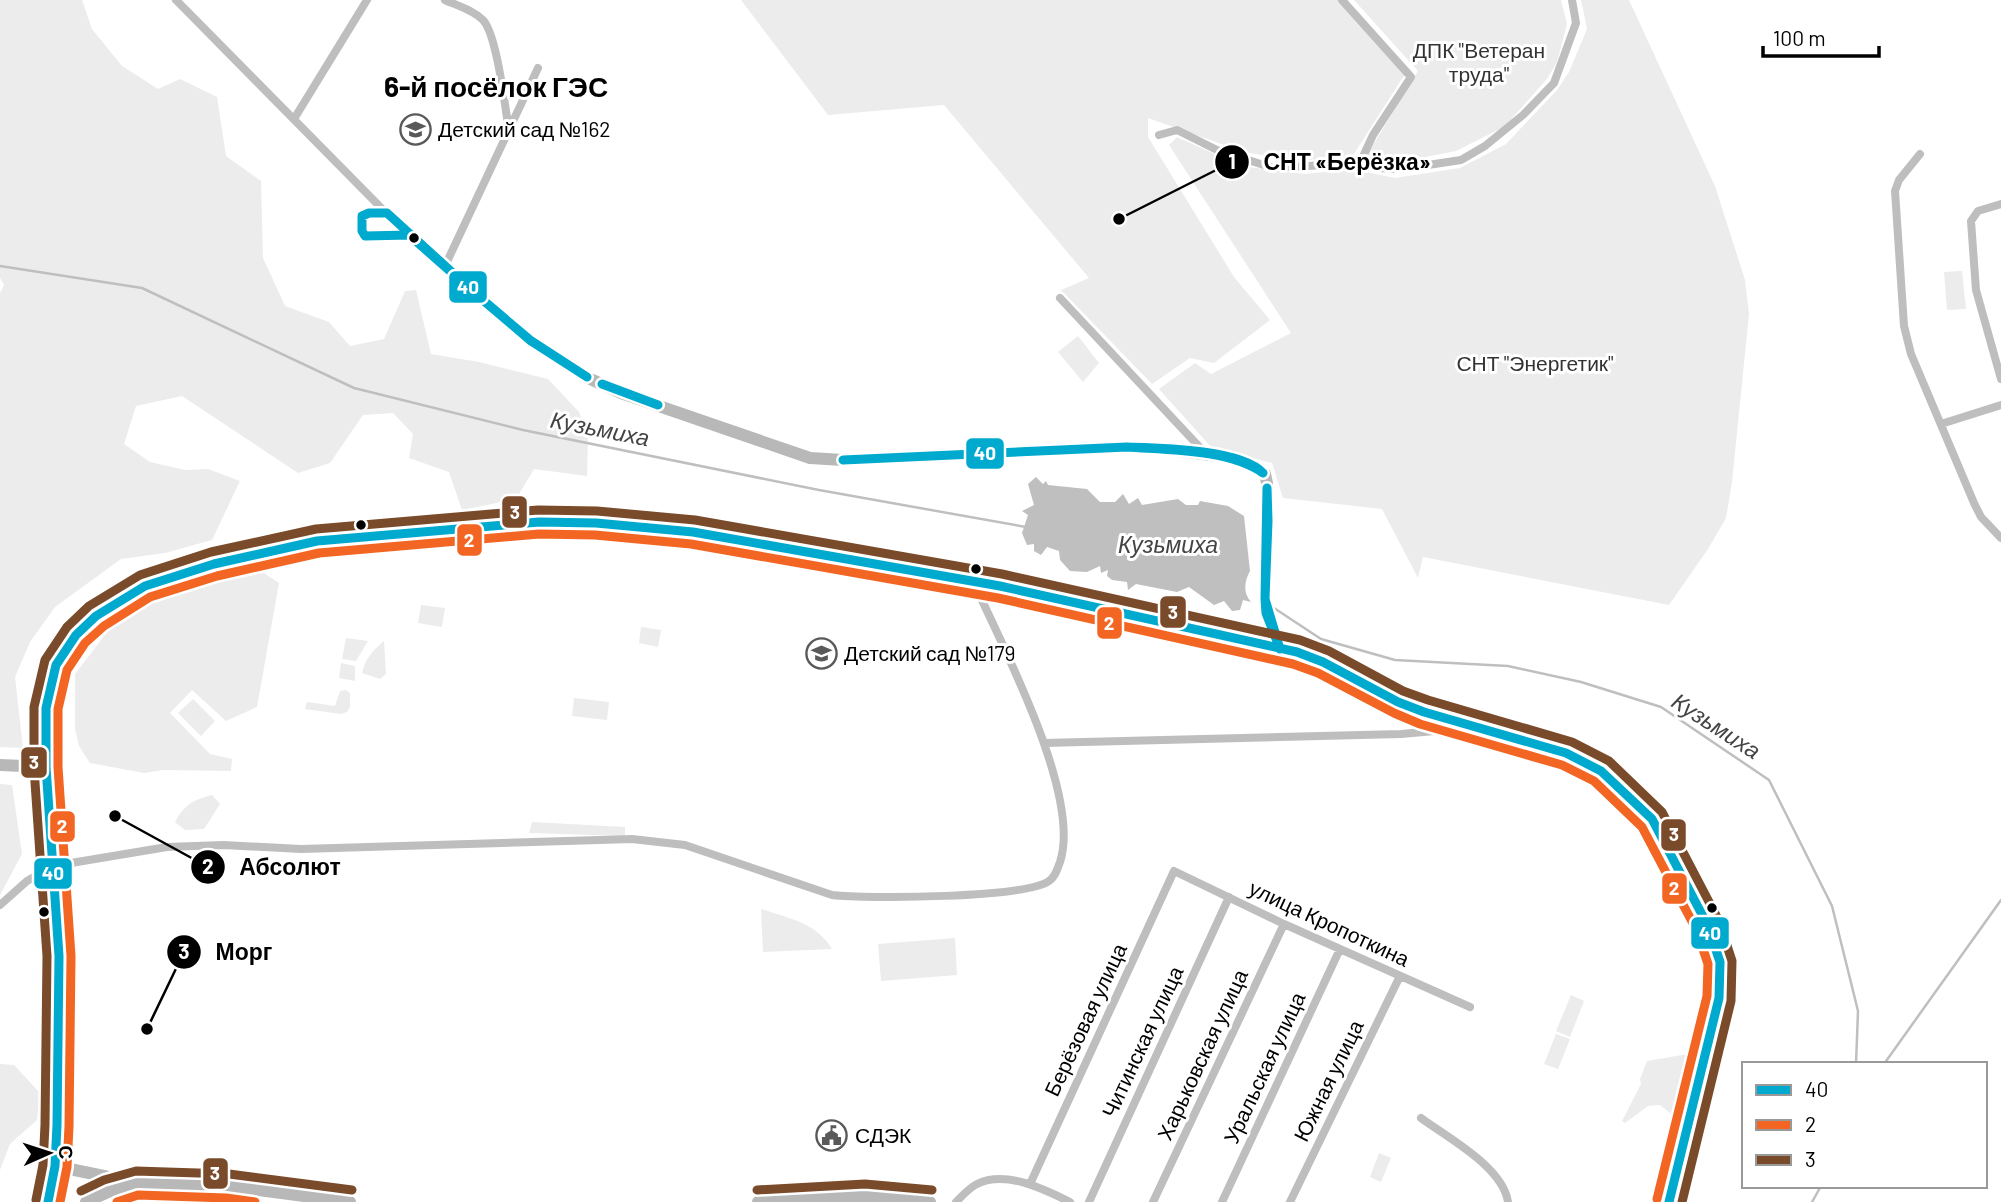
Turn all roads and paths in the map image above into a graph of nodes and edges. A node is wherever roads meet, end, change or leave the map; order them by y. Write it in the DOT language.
graph roads {
  1 [pos="176,0"];
  2 [pos="367,0"];
  3 [pos="445,0"];
  4 [pos="1342,0"];
  5 [pos="1572,0"];
  6 [pos="538,68"];
  7 [pos="294,119"];
  8 [pos="509,131"];
  9 [pos="1159,135"];
  10 [pos="1920,154"];
  11 [pos="1360,163"];
  12 [pos="2001,204"];
  13 [pos="387,213"];
  14 [pos="409,235"];
  15 [pos="445,266"];
  16 [pos="1060,298"];
  17 [pos="2001,379"];
  18 [pos="2001,405"];
  19 [pos="1941,424"];
  20 [pos="1206,454"];
  21 [pos="2001,538"];
  22 [pos="973,581"];
  23 [pos="1280,649"];
  24 [pos="1472,727"];
  25 [pos="1044,743"];
  26 [pos="0,765"];
  27 [pos="46,767"];
  28 [pos="53,866"];
  29 [pos="1174,871"];
  30 [pos="1229,897"];
  31 [pos="0,905"];
  32 [pos="1284,924"];
  33 [pos="1340,949"];
  34 [pos="1400,976"];
  35 [pos="1470,1007"];
  36 [pos="1421,1118"];
  37 [pos="55,1166"];
  38 [pos="136,1183"];
  39 [pos="1030,1184"];
  40 [pos="315,1200"];
  41 [pos="48,1202"];
  42 [pos="86,1202"];
  43 [pos="351,1202"];
  44 [pos="758,1202"];
  45 [pos="930,1202"];
  46 [pos="956,1202"];
  47 [pos="1070,1202"];
  48 [pos="1089,1202"];
  49 [pos="1153,1202"];
  50 [pos="1222,1202"];
  51 [pos="1290,1202"];
  52 [pos="1508,1202"];
  53 [pos="1669,1202"];
  1 -- 7 [label="street"];
  2 -- 7 [label="street"];
  3 -- 8 [label="street"];
  4 -- 11 [label="street"];
  5 -- 11 [label="street"];
  6 -- 8 [label="street"];
  7 -- 13 [label="street"];
  8 -- 15 [label="street"];
  9 -- 11 [label="street"];
  10 -- 19 [label="street"];
  12 -- 17 [label="street"];
  13 -- 14 [label="street"];
  13 -- 14 [label="street"];
  14 -- 15 [label="street"];
  15 -- 20 [label="main road"];
  16 -- 20 [label="street"];
  18 -- 19 [label="street"];
  19 -- 21 [label="street"];
  20 -- 23 [label="main road"];
  22 -- 23 [label="main road"];
  22 -- 25 [label="street"];
  22 -- 27 [label="main road"];
  23 -- 24 [label="main road"];
  24 -- 25 [label="street"];
  24 -- 53 [label="main road"];
  25 -- 28 [label="street"];
  26 -- 27 [label="main road"];
  27 -- 28 [label="main road"];
  28 -- 31 [label="street"];
  28 -- 37 [label="main road"];
  29 -- 30 [label="street, улица Кропоткина"];
  29 -- 39 [label="street, Берёзовая улица"];
  30 -- 32 [label="street, улица Кропоткина"];
  30 -- 48 [label="street, Читинская улица"];
  32 -- 33 [label="street, улица Кропоткина"];
  32 -- 49 [label="street, Харьковская улица"];
  33 -- 34 [label="street, улица Кропоткина"];
  33 -- 50 [label="street, Уральская улица"];
  34 -- 35 [label="street, улица Кропоткина"];
  34 -- 51 [label="street, Южная улица"];
  36 -- 52 [label="street"];
  37 -- 38 [label="main road"];
  37 -- 41 [label="main road"];
  38 -- 40 [label="main road"];
  38 -- 42 [label="main road"];
  39 -- 46 [label="street"];
  39 -- 47 [label="street"];
  40 -- 43 [label="main road"];
  44 -- 45 [label="main road"];
}
